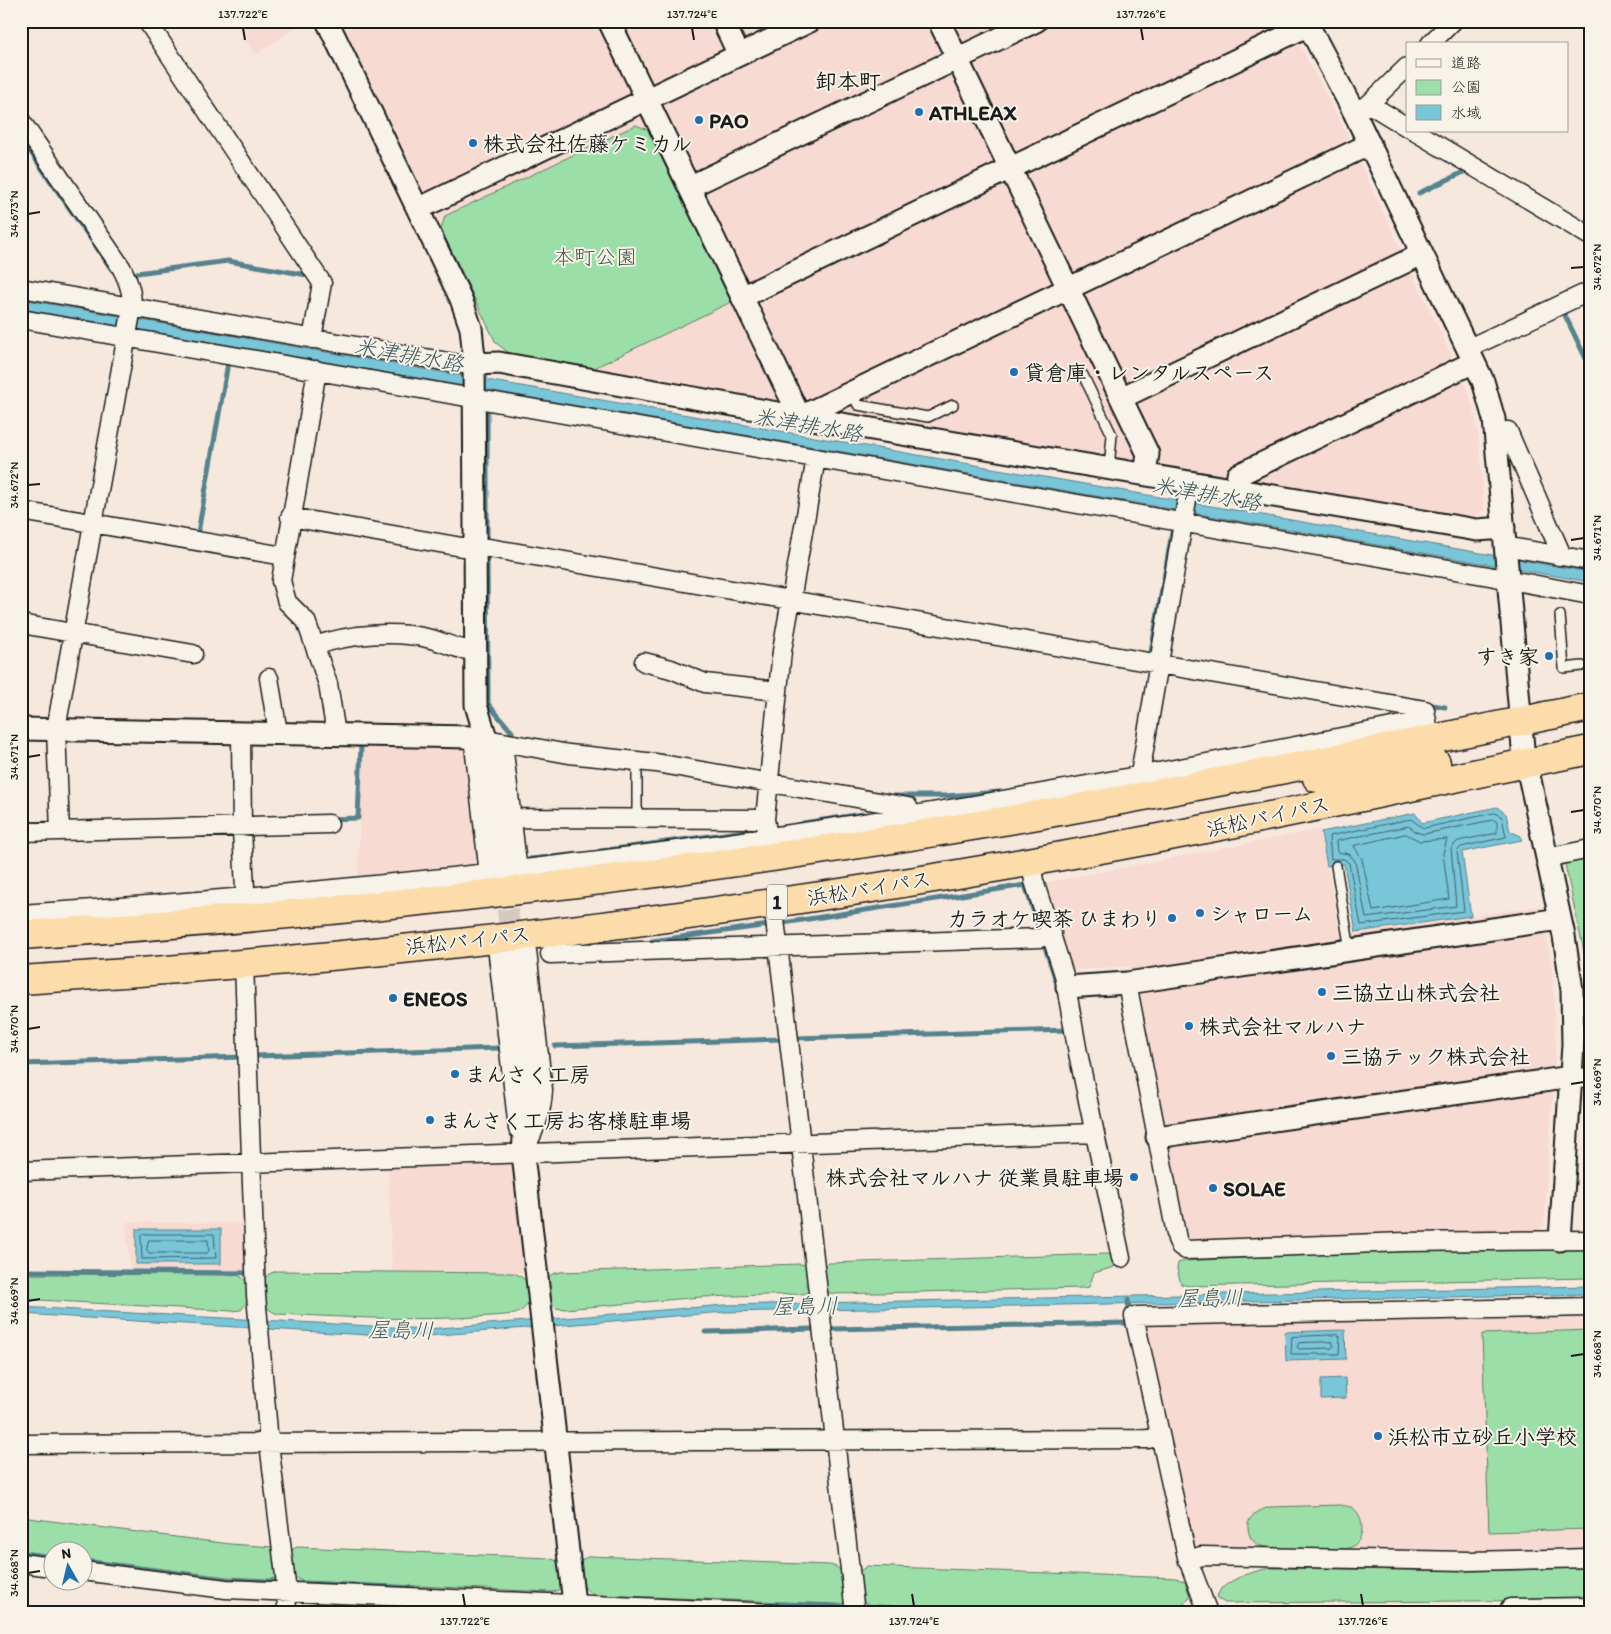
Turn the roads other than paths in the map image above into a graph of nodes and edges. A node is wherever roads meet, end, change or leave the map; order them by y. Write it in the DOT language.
graph roads {
  1 [pos="147,21"];
  2 [pos="328,21"];
  3 [pos="609,21"];
  4 [pos="722,21"];
  5 [pos="810,21"];
  6 [pos="939,21"];
  7 [pos="1036,21"];
  8 [pos="1453,21"];
  9 [pos="1308,23"];
  10 [pos="1432,42"];
  11 [pos="739,55"];
  12 [pos="957,59"];
  13 [pos="1406,68"];
  14 [pos="647,100"];
  15 [pos="1362,108"];
  16 [pos="21,121"];
  17 [pos="1406,127"];
  18 [pos="1416,132"];
  19 [pos="1370,144"];
  20 [pos="1010,168"];
  21 [pos="689,187"];
  22 [pos="418,209"];
  23 [pos="1590,236"];
  24 [pos="1422,254"];
  25 [pos="21,288"];
  26 [pos="1068,288"];
  27 [pos="1590,291"];
  28 [pos="742,297"];
  29 [pos="131,310"];
  30 [pos="21,319"];
  31 [pos="127,335"];
  32 [pos="312,339"];
  33 [pos="1470,356"];
  34 [pos="474,366"];
  35 [pos="316,370"];
  36 [pos="1083,375"];
  37 [pos="852,392"];
  38 [pos="474,397"];
  39 [pos="1121,398"];
  40 [pos="954,405"];
  41 [pos="800,417"];
  42 [pos="1496,433"];
  43 [pos="816,458"];
  44 [pos="1110,458"];
  45 [pos="1145,474"];
  46 [pos="1188,489"];
  47 [pos="1236,490"];
  48 [pos="21,511"];
  49 [pos="290,517"];
  50 [pos="1183,519"];
  51 [pos="94,523"];
  52 [pos="1504,528"];
  53 [pos="475,548"];
  54 [pos="1505,550"];
  55 [pos="284,556"];
  56 [pos="1560,556"];
  57 [pos="1590,561"];
  58 [pos="1508,578"];
  59 [pos="1590,596"];
  60 [pos="791,600"];
  61 [pos="1560,615"];
  62 [pos="21,624"];
  63 [pos="74,633"];
  64 [pos="315,646"];
  65 [pos="476,651"];
  66 [pos="193,654"];
  67 [pos="644,662"];
  68 [pos="1158,663"];
  69 [pos="1582,666"];
  70 [pos="269,678"];
  71 [pos="778,691"];
  72 [pos="1590,707"];
  73 [pos="1590,726"];
  74 [pos="21,729"];
  75 [pos="56,729"];
  76 [pos="1429,730"];
  77 [pos="278,733"];
  78 [pos="240,734"];
  79 [pos="336,734"];
  80 [pos="487,740"];
  81 [pos="1522,742"];
  82 [pos="1590,750"];
  83 [pos="638,760"];
  84 [pos="1142,776"];
  85 [pos="769,783"];
  86 [pos="1204,785"];
  87 [pos="910,816"];
  88 [pos="512,818"];
  89 [pos="765,819"];
  90 [pos="637,820"];
  91 [pos="329,824"];
  92 [pos="242,826"];
  93 [pos="60,831"];
  94 [pos="21,832"];
  95 [pos="768,837"];
  96 [pos="1590,849"];
  97 [pos="1546,858"];
  98 [pos="1031,862"];
  99 [pos="1336,866"];
  100 [pos="504,877"];
  101 [pos="773,902"];
  102 [pos="246,907"];
  103 [pos="21,914"];
  104 [pos="1560,920"];
  105 [pos="1052,934"];
  106 [pos="21,935"];
  107 [pos="515,945"];
  108 [pos="779,947"];
  109 [pos="1350,950"];
  110 [pos="581,953"];
  111 [pos="550,954"];
  112 [pos="244,963"];
  113 [pos="21,980"];
  114 [pos="1127,983"];
  115 [pos="1067,987"];
  116 [pos="1580,1077"];
  117 [pos="1094,1133"];
  118 [pos="1157,1137"];
  119 [pos="801,1145"];
  120 [pos="523,1154"];
  121 [pos="252,1163"];
  122 [pos="21,1170"];
  123 [pos="1560,1240"];
  124 [pos="1590,1240"];
  125 [pos="1121,1258"];
  126 [pos="1590,1307"];
  127 [pos="1160,1436"];
  128 [pos="835,1440"];
  129 [pos="555,1442"];
  130 [pos="269,1443"];
  131 [pos="21,1444"];
  132 [pos="1590,1558"];
  133 [pos="1188,1561"];
  134 [pos="21,1563"];
  135 [pos="42,1566"];
  136 [pos="92,1572"];
  137 [pos="286,1592"];
  138 [pos="1590,1607"];
  139 [pos="575,1609"];
  140 [pos="287,1613"];
  141 [pos="774,1613"];
  142 [pos="855,1613"];
  143 [pos="1208,1613"];
  144 [pos="1510,1613"];
  1 -- 32 [label="street"];
  2 -- 22 [label="street"];
  3 -- 14 [label="street"];
  4 -- 11 [label="street"];
  5 -- 11 [label="street"];
  6 -- 12 [label="street"];
  7 -- 12 [label="street"];
  8 -- 10 [label="street"];
  9 -- 15 [label="street"];
  9 -- 20 [label="street"];
  11 -- 14 [label="street"];
  12 -- 20 [label="street"];
  12 -- 21 [label="street"];
  13 -- 15 [label="street"];
  14 -- 21 [label="street"];
  14 -- 22 [label="street"];
  15 -- 17 [label="street"];
  15 -- 19 [label="street"];
  16 -- 29 [label="street"];
  18 -- 23 [label="street"];
  19 -- 24 [label="street"];
  19 -- 26 [label="street"];
  20 -- 26 [label="street"];
  20 -- 28 [label="street"];
  21 -- 28 [label="street"];
  22 -- 34 [label="street"];
  24 -- 33 [label="street"];
  24 -- 39 [label="street"];
  25 -- 29 [label="street"];
  26 -- 37 [label="street"];
  26 -- 39 [label="street"];
  27 -- 33 [label="street"];
  28 -- 41 [label="street"];
  29 -- 31 [label="street"];
  29 -- 32 [label="street"];
  30 -- 31 [label="street"];
  31 -- 35 [label="street"];
  31 -- 51 [label="street"];
  32 -- 34 [label="street"];
  33 -- 42 [label="street"];
  33 -- 47 [label="street"];
  34 -- 38 [label="street"];
  34 -- 41 [label="street"];
  35 -- 38 [label="street"];
  35 -- 49 [label="street"];
  36 -- 44 [label="lane"];
  37 -- 40 [label="lane"];
  37 -- 41 [label="street"];
  38 -- 43 [label="street"];
  38 -- 53 [label="street"];
  39 -- 45 [label="street"];
  41 -- 44 [label="street"];
  42 -- 52 [label="street"];
  42 -- 56 [label="street"];
  43 -- 50 [label="street"];
  43 -- 60 [label="street"];
  44 -- 45 [label="street"];
  45 -- 46 [label="street"];
  46 -- 47 [label="street"];
  46 -- 50 [label="street"];
  47 -- 52 [label="street"];
  48 -- 51 [label="street"];
  49 -- 53 [label="street"];
  49 -- 55 [label="street"];
  50 -- 58 [label="street"];
  50 -- 68 [label="street"];
  51 -- 55 [label="street"];
  51 -- 63 [label="street"];
  52 -- 54 [label="street"];
  53 -- 60 [label="street"];
  53 -- 65 [label="street"];
  54 -- 56 [label="street"];
  54 -- 58 [label="street"];
  55 -- 64 [label="street"];
  56 -- 57 [label="street"];
  58 -- 59 [label="street"];
  58 -- 81 [label="street"];
  60 -- 68 [label="street"];
  60 -- 71 [label="street"];
  61 -- 69 [label="lane"];
  62 -- 63 [label="street"];
  63 -- 66 [label="street"];
  63 -- 75 [label="street"];
  64 -- 65 [label="street"];
  64 -- 79 [label="street"];
  65 -- 80 [label="street"];
  67 -- 71 [label="street"];
  68 -- 76 [label="street"];
  68 -- 84 [label="street"];
  70 -- 77 [label="street"];
  71 -- 85 [label="street"];
  72 -- 81 [label="highway, 浜松バイパス / 1"];
  73 -- 81 [label="highway"];
  74 -- 75 [label="street"];
  75 -- 78 [label="street"];
  75 -- 93 [label="street"];
  76 -- 81 [label="highway, 浜松バイパス / 1"];
  76 -- 84 [label="street"];
  76 -- 86 [label="highway, 浜松バイパス / 1"];
  77 -- 78 [label="street"];
  77 -- 79 [label="street"];
  78 -- 92 [label="street"];
  79 -- 80 [label="street"];
  80 -- 83 [label="street"];
  80 -- 88 [label="street"];
  80 -- 100 [label="street"];
  81 -- 82 [label="highway, 浜松バイパス / 1"];
  81 -- 86 [label="highway"];
  81 -- 97 [label="street"];
  81 -- 98 [label="highway, 浜松バイパス / 1"];
  83 -- 85 [label="street"];
  83 -- 90 [label="lane"];
  84 -- 87 [label="street"];
  85 -- 87 [label="street"];
  85 -- 89 [label="street"];
  86 -- 100 [label="highway, 浜松バイパス / 1"];
  87 -- 95 [label="street"];
  88 -- 90 [label="street"];
  88 -- 100 [label="street"];
  89 -- 90 [label="street"];
  89 -- 95 [label="street"];
  91 -- 92 [label="street"];
  92 -- 93 [label="street"];
  92 -- 102 [label="street"];
  93 -- 94 [label="street"];
  95 -- 100 [label="street"];
  96 -- 97 [label="street"];
  97 -- 104 [label="street"];
  98 -- 101 [label="highway, 浜松バイパス / 1"];
  98 -- 105 [label="street"];
  99 -- 109 [label="lane"];
  100 -- 102 [label="highway, 浜松バイパス / 1"];
  101 -- 107 [label="highway, 浜松バイパス / 1"];
  101 -- 108 [label="street"];
  102 -- 103 [label="street"];
  102 -- 106 [label="highway, 浜松バイパス / 1"];
  104 -- 109 [label="street"];
  104 -- 116 [label="street"];
  105 -- 108 [label="street"];
  105 -- 115 [label="street"];
  107 -- 110 [label="street"];
  107 -- 112 [label="highway, 浜松バイパス / 1"];
  107 -- 120 [label="street"];
  108 -- 110 [label="street"];
  108 -- 119 [label="street"];
  109 -- 114 [label="street"];
  110 -- 111 [label="street"];
  112 -- 113 [label="highway, 浜松バイパス / 1"];
  112 -- 121 [label="street"];
  114 -- 115 [label="street"];
  114 -- 118 [label="street"];
  115 -- 117 [label="street"];
  116 -- 118 [label="street"];
  116 -- 123 [label="street"];
  117 -- 119 [label="street"];
  117 -- 125 [label="street"];
  118 -- 123 [label="street"];
  119 -- 120 [label="street"];
  119 -- 128 [label="street"];
  120 -- 121 [label="street"];
  120 -- 129 [label="street"];
  121 -- 122 [label="street"];
  121 -- 130 [label="street"];
  123 -- 124 [label="street"];
  126 -- 127 [label="street"];
  127 -- 128 [label="street"];
  127 -- 133 [label="street"];
  128 -- 129 [label="street"];
  128 -- 142 [label="street"];
  129 -- 130 [label="street"];
  129 -- 139 [label="street"];
  130 -- 131 [label="street"];
  130 -- 137 [label="street"];
  132 -- 133 [label="street"];
  133 -- 143 [label="street"];
  134 -- 135 [label="street"];
  136 -- 137 [label="street"];
  137 -- 139 [label="street"];
  137 -- 140 [label="street"];
  138 -- 144 [label="street"];
  139 -- 141 [label="street"];
}
